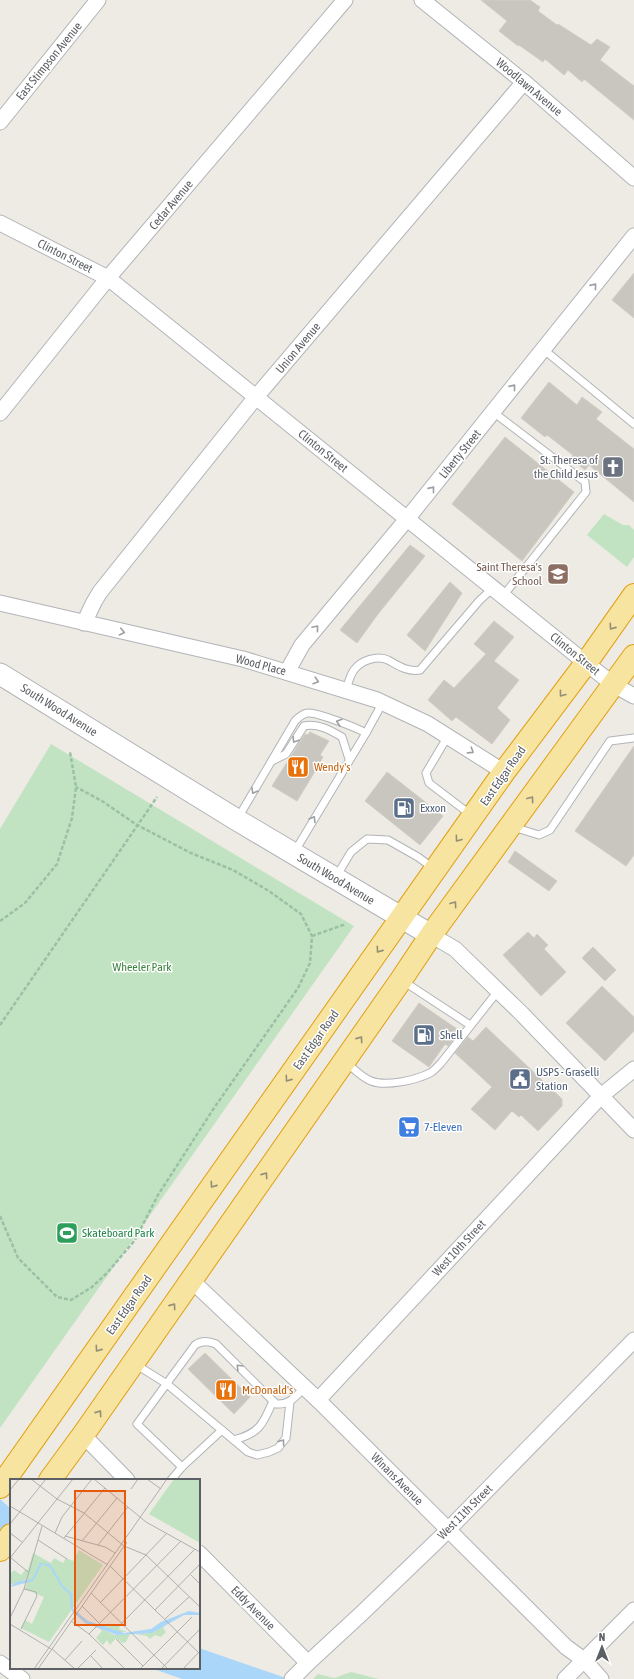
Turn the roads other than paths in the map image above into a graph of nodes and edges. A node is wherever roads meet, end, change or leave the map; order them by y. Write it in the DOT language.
graph roads {
  1 [pos="98,0"];
  2 [pos="345,0"];
  3 [pos="422,0"];
  4 [pos="524,82"];
  5 [pos="0,122"];
  6 [pos="634,178"];
  7 [pos="0,223"];
  8 [pos="634,236"];
  9 [pos="108,278"];
  10 [pos="543,349"];
  11 [pos="256,397"];
  12 [pos="493,412"];
  13 [pos="0,413"];
  14 [pos="634,424"];
  15 [pos="407,519"];
  16 [pos="498,592"];
  17 [pos="634,595"];
  18 [pos="0,603"];
  19 [pos="84,623"];
  20 [pos="634,656"];
  21 [pos="586,663"];
  22 [pos="287,672"];
  23 [pos="0,674"];
  24 [pos="614,685"];
  25 [pos="346,690"];
  26 [pos="634,696"];
  27 [pos="383,702"];
  28 [pos="366,733"];
  29 [pos="448,736"];
  30 [pos="634,738"];
  31 [pos="349,759"];
  32 [pos="271,762"];
  33 [pos="504,772"];
  34 [pos="474,817"];
  35 [pos="237,820"];
  36 [pos="511,826"];
  37 [pos="293,853"];
  38 [pos="436,870"];
  39 [pos="335,879"];
  40 [pos="402,918"];
  41 [pos="431,935"];
  42 [pos="401,980"];
  43 [pos="498,991"];
  44 [pos="470,1025"];
  45 [pos="344,1061"];
  46 [pos="634,1069"];
  47 [pos="601,1096"];
  48 [pos="634,1130"];
  49 [pos="191,1280"];
  50 [pos="634,1340"];
  51 [pos="133,1363"];
  52 [pos="166,1384"];
  53 [pos="304,1388"];
  54 [pos="273,1400"];
  55 [pos="318,1400"];
  56 [pos="290,1402"];
  57 [pos="222,1430"];
  58 [pos="83,1435"];
  59 [pos="234,1440"];
  60 [pos="182,1467"];
  61 [pos="50,1479"];
  62 [pos="126,1479"];
  63 [pos="172,1479"];
  64 [pos="0,1487"];
  65 [pos="448,1530"];
  66 [pos="10,1536"];
  67 [pos="0,1550"];
  68 [pos="200,1554"];
  69 [pos="634,1610"];
  70 [pos="584,1660"];
  71 [pos="0,1662"];
  72 [pos="308,1663"];
  73 [pos="293,1678"];
  74 [pos="22,1679"];
  75 [pos="565,1679"];
  76 [pos="602,1679"];
  1 -- 5 [label="street, East Stimpson Avenue"];
  2 -- 9 [label="street, Cedar Avenue"];
  3 -- 4 [label="street, Woodlawn Avenue"];
  4 -- 6 [label="street, Woodlawn Avenue"];
  4 -- 11 [label="street, Union Avenue"];
  7 -- 9 [label="street, Clinton Street"];
  10 -- 8 [label="street, Liberty Street, one-way"];
  9 -- 11 [label="street, Clinton Street"];
  9 -- 13 [label="street, Cedar Avenue"];
  12 -- 10 [label="street, Liberty Street, one-way"];
  10 -- 14 [label="lane"];
  11 -- 15 [label="street, Clinton Street"];
  11 -- 19 [label="street, Union Avenue"];
  15 -- 12 [label="street, Liberty Street, one-way"];
  12 -- 16 [label="lane"];
  15 -- 16 [label="street, Clinton Street"];
  22 -- 15 [label="street, Liberty Street, one-way"];
  16 -- 21 [label="street, Clinton Street"];
  16 -- 25 [label="lane"];
  17 -- 21 [label="highway, East Edgar Road, one-way"];
  18 -- 19 [label="street, Wood Place"];
  19 -- 22 [label="street, Wood Place, one-way"];
  20 -- 24 [label="highway"];
  21 -- 24 [label="street, Clinton Street"];
  21 -- 33 [label="highway, East Edgar Road, one-way"];
  22 -- 25 [label="street, Wood Place, one-way"];
  23 -- 35 [label="main road, South Wood Avenue"];
  24 -- 26 [label="street, Clinton Street"];
  36 -- 24 [label="highway, one-way"];
  25 -- 27 [label="street, Wood Place"];
  27 -- 28 [label="lane"];
  27 -- 29 [label="street, Wood Place"];
  28 -- 31 [label="lane"];
  28 -- 32 [label="lane, one-way"];
  29 -- 33 [label="street, Wood Place, one-way"];
  29 -- 34 [label="lane"];
  30 -- 36 [label="lane"];
  31 -- 32 [label="lane, one-way"];
  37 -- 31 [label="lane, one-way"];
  32 -- 35 [label="lane, one-way"];
  33 -- 34 [label="highway, East Edgar Road"];
  34 -- 38 [label="highway, East Edgar Road, one-way"];
  35 -- 37 [label="main road, South Wood Avenue"];
  41 -- 36 [label="highway, one-way"];
  37 -- 39 [label="main road, South Wood Avenue"];
  38 -- 39 [label="lane"];
  38 -- 40 [label="highway, East Edgar Road"];
  39 -- 40 [label="main road, South Wood Avenue"];
  40 -- 41 [label="main road, South Wood Avenue"];
  40 -- 64 [label="highway, East Edgar Road, one-way"];
  41 -- 42 [label="highway"];
  41 -- 43 [label="street, South Wood Avenue"];
  42 -- 44 [label="lane"];
  45 -- 42 [label="highway, one-way"];
  43 -- 44 [label="lane"];
  43 -- 47 [label="street, South Wood Avenue"];
  44 -- 45 [label="lane"];
  49 -- 45 [label="highway, one-way"];
  46 -- 47 [label="street, West 10th Street"];
  47 -- 48 [label="street, South Wood Avenue"];
  47 -- 55 [label="street, West 10th Street"];
  51 -- 49 [label="highway, one-way"];
  49 -- 53 [label="street, Winans Avenue"];
  50 -- 65 [label="street, West 11th Street"];
  51 -- 52 [label="lane"];
  58 -- 51 [label="highway, one-way"];
  54 -- 52 [label="lane, one-way"];
  52 -- 57 [label="lane"];
  52 -- 60 [label="lane"];
  53 -- 55 [label="street, Winans Avenue"];
  53 -- 56 [label="lane"];
  54 -- 56 [label="lane"];
  54 -- 59 [label="lane"];
  55 -- 65 [label="street, Winans Avenue"];
  59 -- 56 [label="lane, one-way"];
  57 -- 59 [label="lane"];
  57 -- 60 [label="lane"];
  58 -- 61 [label="highway"];
  58 -- 62 [label="street"];
  60 -- 63 [label="lane"];
  65 -- 70 [label="street, Winans Avenue"];
  65 -- 72 [label="street, West 11th Street"];
  66 -- 67 [label="highway"];
  68 -- 72 [label="street, Eddy Avenue"];
  69 -- 70 [label="street"];
  70 -- 75 [label="street"];
  70 -- 76 [label="street, Winans Avenue"];
  71 -- 74 [label="street"];
  72 -- 73 [label="street, West 11th Street"];
}
